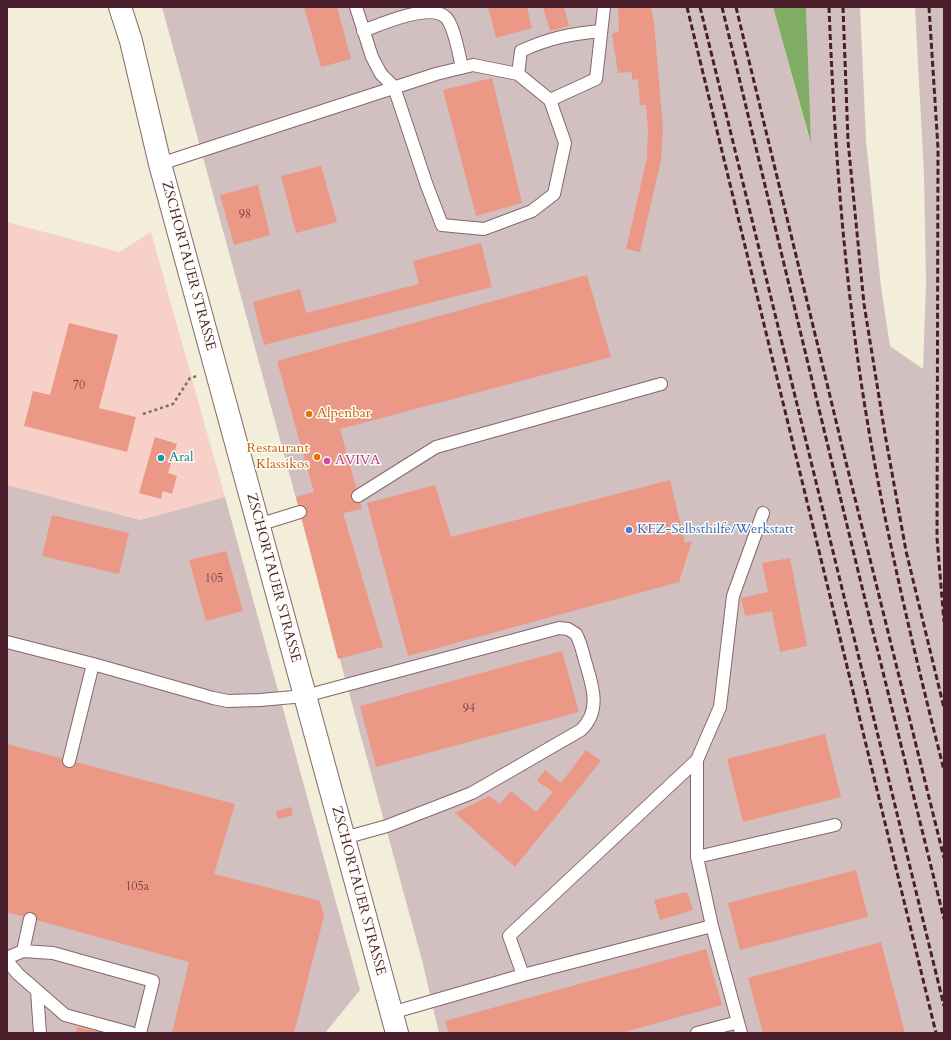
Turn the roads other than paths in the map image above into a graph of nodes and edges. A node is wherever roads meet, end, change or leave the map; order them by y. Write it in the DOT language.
graph roads {
  1 [pos="120,7"];
  2 [pos="356,7"];
  3 [pos="604,7"];
  4 [pos="363,31"];
  5 [pos="601,31"];
  6 [pos="462,68"];
  7 [pos="518,74"];
  8 [pos="394,87"];
  9 [pos="550,100"];
  10 [pos="160,164"];
  11 [pos="661,384"];
  12 [pos="358,496"];
  13 [pos="300,512"];
  14 [pos="763,513"];
  15 [pos="258,525"];
  16 [pos="7,642"];
  17 [pos="93,664"];
  18 [pos="305,696"];
  19 [pos="697,760"];
  20 [pos="69,761"];
  21 [pos="835,825"];
  22 [pos="344,838"];
  23 [pos="697,857"];
  24 [pos="30,919"];
  25 [pos="712,926"];
  26 [pos="22,951"];
  27 [pos="7,958"];
  28 [pos="7,962"];
  29 [pos="523,975"];
  30 [pos="38,991"];
  31 [pos="394,1023"];
  32 [pos="739,1027"];
  33 [pos="40,1033"];
  34 [pos="132,1033"];
  35 [pos="140,1033"];
  36 [pos="697,1033"];
  1 -- 10 [label="street, ZSCHORTAUER STRASSE"];
  2 -- 4 [label="lane"];
  3 -- 5 [label="lane"];
  4 -- 6 [label="lane"];
  4 -- 8 [label="lane"];
  5 -- 7 [label="lane"];
  5 -- 9 [label="lane"];
  6 -- 7 [label="lane"];
  6 -- 8 [label="lane"];
  7 -- 9 [label="lane"];
  8 -- 9 [label="lane"];
  8 -- 10 [label="lane"];
  10 -- 15 [label="street, ZSCHORTAUER STRASSE"];
  11 -- 12 [label="lane"];
  13 -- 15 [label="lane"];
  14 -- 19 [label="lane"];
  15 -- 18 [label="street, ZSCHORTAUER STRASSE"];
  16 -- 17 [label="lane"];
  17 -- 18 [label="lane"];
  17 -- 20 [label="lane"];
  18 -- 22 [label="street, ZSCHORTAUER STRASSE"];
  18 -- 22 [label="lane"];
  19 -- 23 [label="lane"];
  19 -- 29 [label="lane"];
  21 -- 23 [label="lane"];
  22 -- 31 [label="street, ZSCHORTAUER STRASSE"];
  23 -- 25 [label="lane"];
  24 -- 26 [label="lane"];
  25 -- 29 [label="lane"];
  25 -- 32 [label="lane"];
  26 -- 27 [label="lane"];
  26 -- 35 [label="lane"];
  28 -- 30 [label="lane"];
  29 -- 31 [label="lane"];
  30 -- 33 [label="lane"];
  30 -- 34 [label="lane"];
  32 -- 36 [label="lane"];
}
